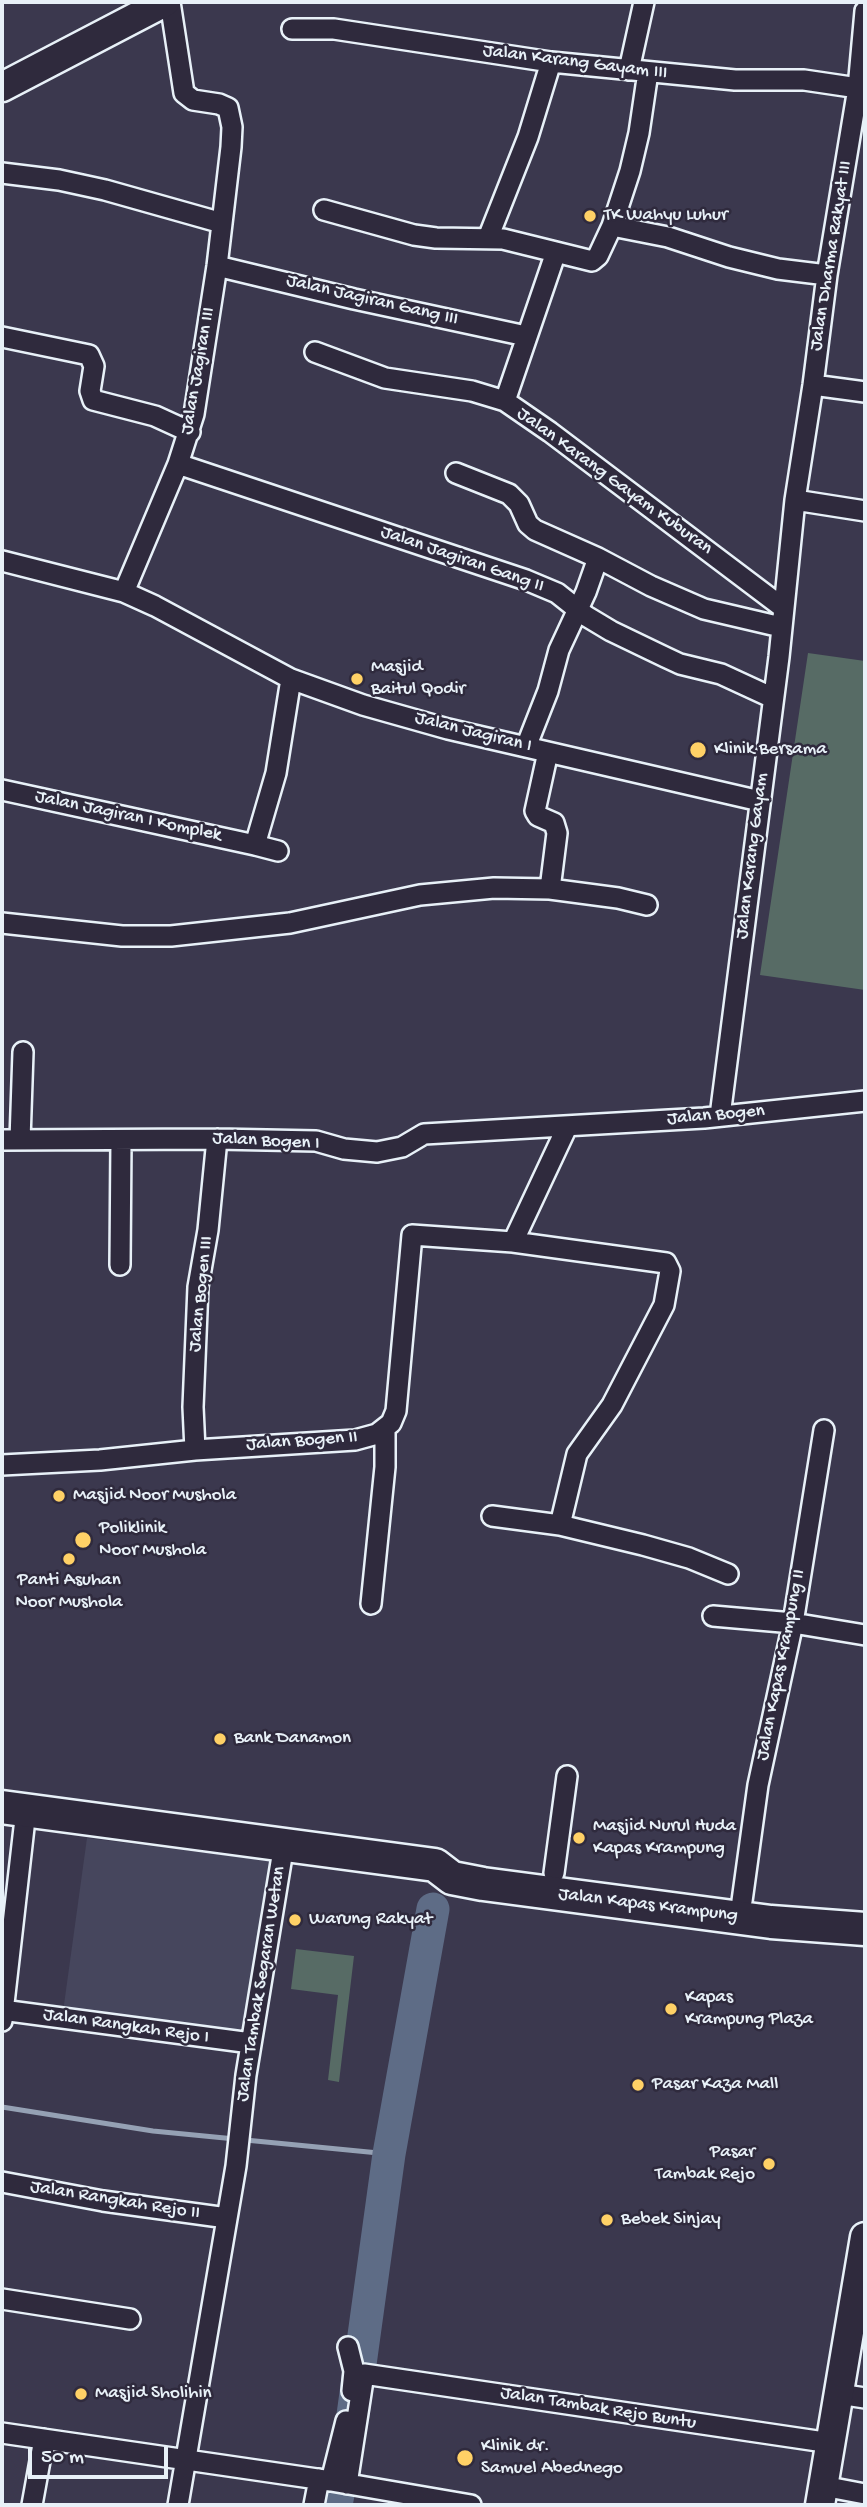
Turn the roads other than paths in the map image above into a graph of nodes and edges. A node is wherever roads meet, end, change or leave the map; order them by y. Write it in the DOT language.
graph roads {
  1 [pos="643,2"];
  2 [pos="158,3"];
  3 [pos="865,11"];
  4 [pos="292,29"];
  5 [pos="864,40"];
  6 [pos="551,62"];
  7 [pos="638,71"];
  8 [pos="2,87"];
  9 [pos="858,88"];
  10 [pos="859,125"];
  11 [pos="2,173"];
  12 [pos="324,210"];
  13 [pos="222,223"];
  14 [pos="612,226"];
  15 [pos="488,238"];
  16 [pos="556,252"];
  17 [pos="217,266"];
  18 [pos="827,275"];
  19 [pos="2,337"];
  20 [pos="526,337"];
  21 [pos="315,352"];
  22 [pos="814,384"];
  23 [pos="865,392"];
  24 [pos="505,401"];
  25 [pos="190,432"];
  26 [pos="178,464"];
  27 [pos="456,473"];
  28 [pos="795,500"];
  29 [pos="865,511"];
  30 [pos="598,558"];
  31 [pos="2,561"];
  32 [pos="124,592"];
  33 [pos="782,607"];
  34 [pos="579,610"];
  35 [pos="781,627"];
  36 [pos="291,679"];
  37 [pos="773,698"];
  38 [pos="526,747"];
  39 [pos="548,752"];
  40 [pos="2,790"];
  41 [pos="760,801"];
  42 [pos="255,845"];
  43 [pos="278,852"];
  44 [pos="550,890"];
  45 [pos="647,905"];
  46 [pos="2,923"];
  47 [pos="23,1052"];
  48 [pos="865,1101"];
  49 [pos="720,1116"];
  50 [pos="567,1127"];
  51 [pos="217,1139"];
  52 [pos="11,1140"];
  53 [pos="121,1140"];
  54 [pos="513,1242"];
  55 [pos="120,1265"];
  56 [pos="385,1428"];
  57 [pos="824,1430"];
  58 [pos="195,1450"];
  59 [pos="2,1465"];
  60 [pos="492,1516"];
  61 [pos="560,1525"];
  62 [pos="728,1574"];
  63 [pos="372,1604"];
  64 [pos="713,1616"];
  65 [pos="793,1623"];
  66 [pos="865,1635"];
  67 [pos="567,1776"];
  68 [pos="14,1809"];
  69 [pos="284,1844"];
  70 [pos="435,1866"];
  71 [pos="554,1873"];
  72 [pos="742,1901"];
  73 [pos="865,1909"];
  74 [pos="865,1929"];
  75 [pos="2,2014"];
  76 [pos="251,2043"];
  77 [pos="2,2182"];
  78 [pos="228,2218"];
  79 [pos="865,2237"];
  80 [pos="2,2299"];
  81 [pos="860,2309"];
  82 [pos="130,2319"];
  83 [pos="348,2347"];
  84 [pos="852,2396"];
  85 [pos="2,2433"];
  86 [pos="44,2439"];
  87 [pos="831,2443"];
  88 [pos="186,2460"];
  89 [pos="332,2481"];
  90 [pos="865,2494"];
  91 [pos="821,2496"];
  92 [pos="411,2500"];
  93 [pos="32,2505"];
  94 [pos="178,2505"];
  95 [pos="314,2505"];
  96 [pos="471,2505"];
  1 -- 7 [label="street"];
  2 -- 8 [label="street"];
  2 -- 13 [label="street, Jalan Jagiran III"];
  3 -- 5 [label="street, Jalan Dharma Rakyat III"];
  4 -- 6 [label="street, Jalan Karang Gayam III"];
  5 -- 9 [label="street, Jalan Dharma Rakyat III"];
  6 -- 7 [label="street, Jalan Karang Gayam III"];
  6 -- 15 [label="street"];
  7 -- 9 [label="street, Jalan Karang Gayam III"];
  7 -- 14 [label="street"];
  9 -- 10 [label="street, Jalan Dharma Rakyat III"];
  10 -- 18 [label="street, Jalan Dharma Rakyat III"];
  11 -- 13 [label="street"];
  12 -- 15 [label="street"];
  13 -- 17 [label="street, Jalan Jagiran III"];
  14 -- 16 [label="street"];
  14 -- 18 [label="street"];
  15 -- 16 [label="street"];
  16 -- 20 [label="street, Jalan Karang Gayam Kuburan"];
  17 -- 20 [label="street, Jalan Jagiran Gang III"];
  17 -- 25 [label="street, Jalan Jagiran III"];
  18 -- 22 [label="street, Jalan Dharma Rakyat III"];
  19 -- 25 [label="street"];
  20 -- 24 [label="street, Jalan Karang Gayam Kuburan"];
  21 -- 24 [label="street"];
  22 -- 23 [label="street"];
  22 -- 28 [label="street, Jalan Dharma Rakyat III"];
  24 -- 33 [label="street, Jalan Karang Gayam Kuburan"];
  25 -- 26 [label="street, Jalan Jagiran III"];
  26 -- 32 [label="street, Jalan Jagiran III"];
  26 -- 34 [label="street, Jalan Jagiran Gang II"];
  27 -- 30 [label="street"];
  28 -- 29 [label="street"];
  28 -- 33 [label="street, Jalan Karang Gayam"];
  30 -- 34 [label="street"];
  30 -- 35 [label="street"];
  31 -- 32 [label="street, Jalan Jagiran I"];
  32 -- 36 [label="street, Jalan Jagiran I"];
  33 -- 35 [label="street, Jalan Karang Gayam"];
  34 -- 37 [label="street, Jalan Jagiran Gang II"];
  34 -- 38 [label="street"];
  35 -- 37 [label="street, Jalan Karang Gayam"];
  36 -- 38 [label="street, Jalan Jagiran I"];
  36 -- 42 [label="street"];
  37 -- 41 [label="street, Jalan Karang Gayam"];
  38 -- 39 [label="street, Jalan Jagiran I"];
  39 -- 41 [label="street, Jalan Jagiran I"];
  39 -- 44 [label="street"];
  40 -- 42 [label="street, Jalan Jagiran I Komplek"];
  41 -- 49 [label="street, Jalan Karang Gayam"];
  42 -- 43 [label="street, Jalan Jagiran I Komplek"];
  44 -- 45 [label="street"];
  44 -- 46 [label="street"];
  47 -- 52 [label="street"];
  48 -- 49 [label="street, Jalan Bogen"];
  49 -- 50 [label="street, Jalan Bogen"];
  50 -- 51 [label="street, Jalan Bogen I"];
  50 -- 54 [label="street"];
  51 -- 53 [label="street, Jalan Bogen I"];
  51 -- 58 [label="street, Jalan Bogen III"];
  52 -- 53 [label="street, Jalan Bogen I"];
  53 -- 55 [label="street"];
  54 -- 56 [label="street, Jalan Bogen II"];
  54 -- 61 [label="street, Jalan Bogen II"];
  56 -- 58 [label="street, Jalan Bogen II"];
  56 -- 63 [label="street"];
  57 -- 65 [label="street, Jalan Kapas Krampung II"];
  58 -- 59 [label="street, Jalan Bogen II"];
  60 -- 61 [label="street"];
  61 -- 62 [label="street"];
  64 -- 65 [label="street"];
  65 -- 66 [label="street"];
  65 -- 72 [label="street, Jalan Kapas Krampung II"];
  67 -- 71 [label="street"];
  68 -- 69 [label="main road, Jalan Kapas Krampung"];
  68 -- 75 [label="street"];
  69 -- 70 [label="main road, Jalan Kapas Krampung"];
  69 -- 76 [label="street, Jalan Tambak Segaran Wetan"];
  70 -- 71 [label="main road, Jalan Kapas Krampung"];
  70 -- 74 [label="main road, Jalan Kapas Krampung"];
  71 -- 72 [label="main road, Jalan Kapas Krampung"];
  72 -- 73 [label="main road, Jalan Kapas Krampung"];
  75 -- 76 [label="street, Jalan Rangkah Rejo I"];
  76 -- 78 [label="street, Jalan Tambak Segaran Wetan"];
  77 -- 78 [label="street, Jalan Rangkah Rejo II"];
  78 -- 88 [label="street"];
  79 -- 81 [label="street"];
  80 -- 82 [label="street"];
  81 -- 84 [label="street"];
  83 -- 89 [label="street"];
  84 -- 87 [label="street"];
  85 -- 86 [label="street"];
  86 -- 88 [label="street"];
  86 -- 93 [label="street"];
  87 -- 89 [label="street, Jalan Tambak Rejo Buntu"];
  87 -- 91 [label="street"];
  88 -- 89 [label="street"];
  88 -- 94 [label="street"];
  89 -- 92 [label="street"];
  89 -- 95 [label="street"];
  90 -- 91 [label="street"];
  92 -- 96 [label="street"];
}
